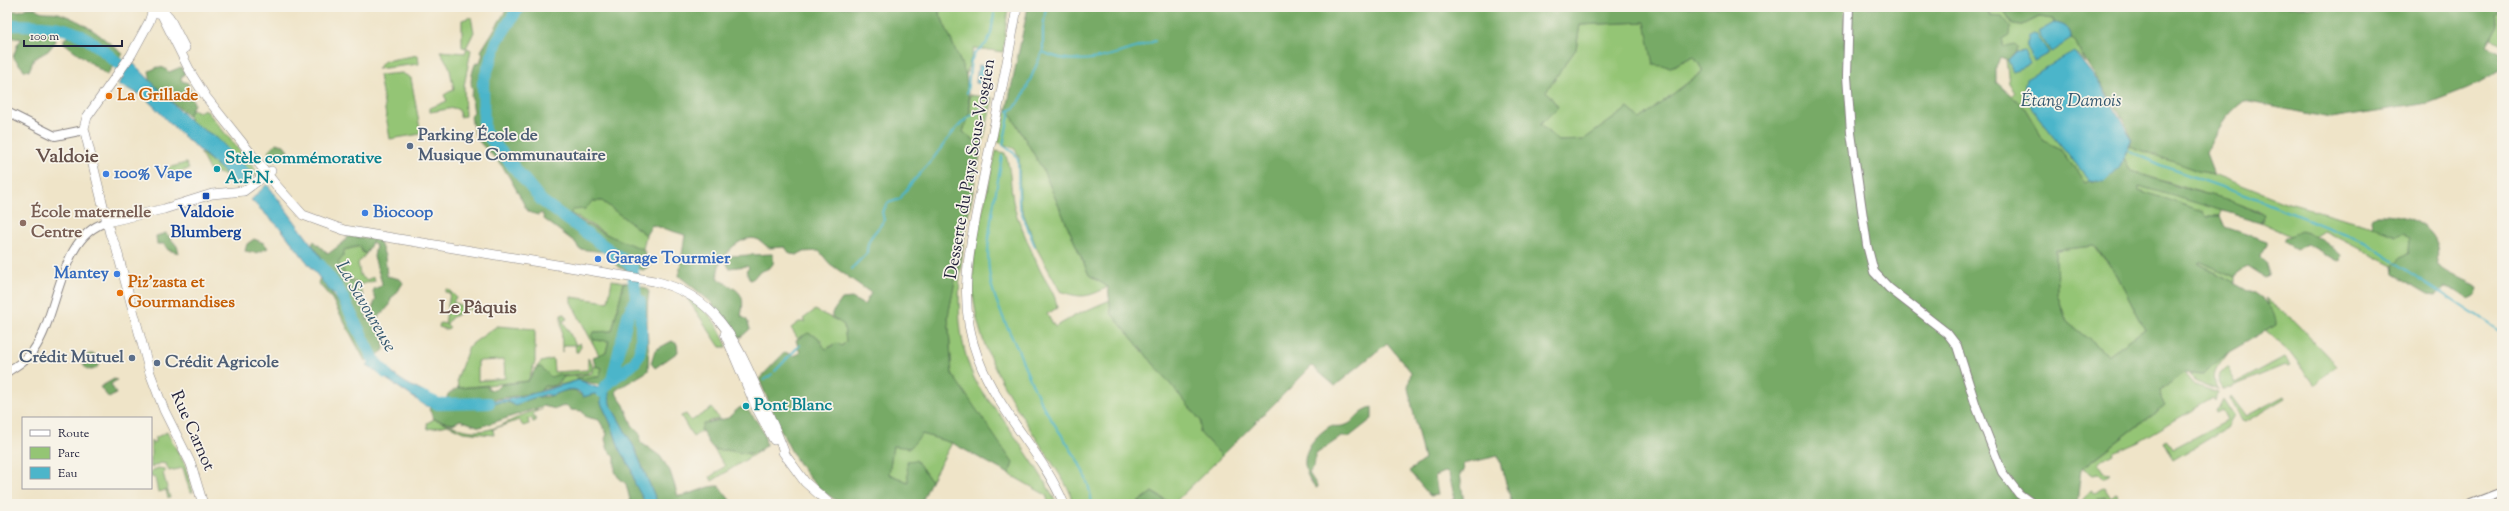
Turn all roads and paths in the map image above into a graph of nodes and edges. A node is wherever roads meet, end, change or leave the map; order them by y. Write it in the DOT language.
graph roads {
  1 [pos="170,7"];
  2 [pos="1017,7"];
  3 [pos="1849,7"];
  4 [pos="156,10"];
  5 [pos="178,30"];
  6 [pos="196,79"];
  7 [pos="7,112"];
  8 [pos="84,130"];
  9 [pos="267,174"];
  10 [pos="135,216"];
  11 [pos="107,222"];
  12 [pos="115,244"];
  13 [pos="7,372"];
  14 [pos="2502,492"];
  15 [pos="203,504"];
  16 [pos="830,504"];
  17 [pos="1064,504"];
  18 [pos="2033,504"];
  19 [pos="2471,504"];
  1 -- 5 [label="main road"];
  2 -- 17 [label="main road, Desserte du Pays Sous-Vosgien"];
  3 -- 18 [label="street"];
  4 -- 5 [label="main road"];
  4 -- 6 [label="main road"];
  4 -- 8 [label="main road"];
  5 -- 6 [label="main road"];
  6 -- 9 [label="main road"];
  7 -- 8 [label="street"];
  8 -- 11 [label="main road, Rue Carnot"];
  9 -- 10 [label="main road"];
  9 -- 16 [label="main road"];
  10 -- 11 [label="main road"];
  10 -- 12 [label="main road"];
  11 -- 12 [label="main road, Rue Carnot"];
  11 -- 13 [label="street"];
  12 -- 15 [label="main road, Rue Carnot"];
  14 -- 19 [label="street"];
}
